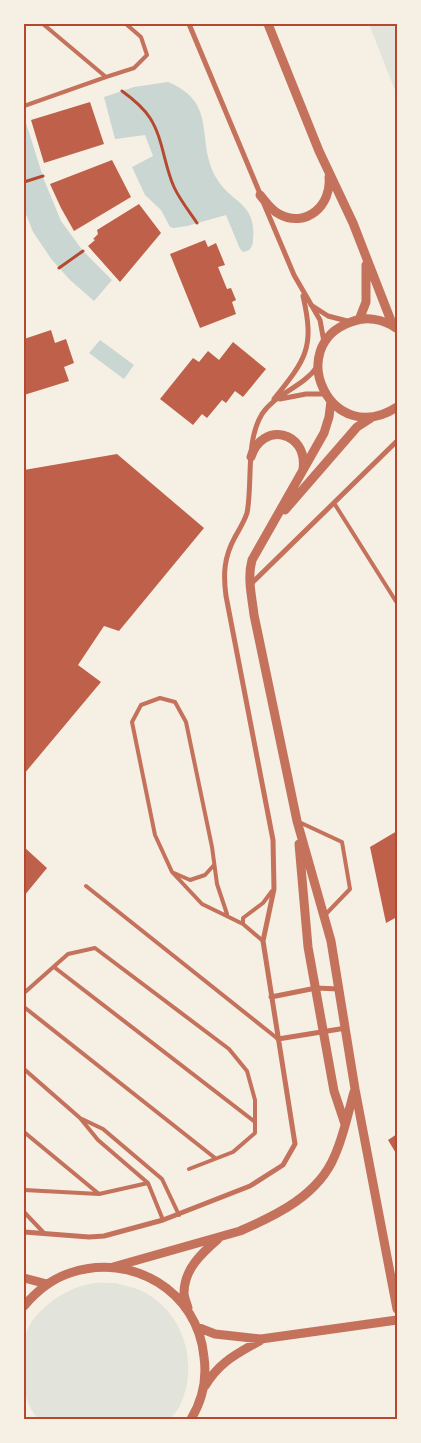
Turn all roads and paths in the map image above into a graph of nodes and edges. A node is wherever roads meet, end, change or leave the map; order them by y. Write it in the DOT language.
graph roads {
  1 [pos="43,24"];
  2 [pos="126,24"];
  3 [pos="189,24"];
  4 [pos="268,24"];
  5 [pos="106,77"];
  6 [pos="122,91"];
  7 [pos="24,106"];
  8 [pos="325,165"];
  9 [pos="42,176"];
  10 [pos="24,182"];
  11 [pos="260,194"];
  12 [pos="197,223"];
  13 [pos="83,252"];
  14 [pos="366,257"];
  15 [pos="58,268"];
  16 [pos="300,288"];
  17 [pos="308,301"];
  18 [pos="355,321"];
  19 [pos="395,327"];
  20 [pos="324,345"];
  21 [pos="318,366"];
  22 [pos="328,398"];
  23 [pos="277,400"];
  24 [pos="268,407"];
  25 [pos="397,407"];
  26 [pos="374,417"];
  27 [pos="397,441"];
  28 [pos="251,457"];
  29 [pos="300,476"];
  30 [pos="334,503"];
  31 [pos="271,526"];
  32 [pos="250,586"];
  33 [pos="397,603"];
  34 [pos="297,821"];
  35 [pos="214,865"];
  36 [pos="172,872"];
  37 [pos="86,886"];
  38 [pos="274,889"];
  39 [pos="227,914"];
  40 [pos="324,917"];
  41 [pos="244,924"];
  42 [pos="262,942"];
  43 [pos="54,967"];
  44 [pos="316,988"];
  45 [pos="339,988"];
  46 [pos="24,993"];
  47 [pos="271,996"];
  48 [pos="24,1007"];
  49 [pos="346,1028"];
  50 [pos="324,1031"];
  51 [pos="278,1039"];
  52 [pos="24,1069"];
  53 [pos="355,1089"];
  54 [pos="80,1118"];
  55 [pos="255,1122"];
  56 [pos="345,1124"];
  57 [pos="24,1132"];
  58 [pos="215,1158"];
  59 [pos="189,1168"];
  60 [pos="148,1183"];
  61 [pos="24,1190"];
  62 [pos="99,1194"];
  63 [pos="24,1212"];
  64 [pos="179,1215"];
  65 [pos="163,1220"];
  66 [pos="24,1232"];
  67 [pos="46,1235"];
  68 [pos="222,1236"];
  69 [pos="114,1267"];
  70 [pos="24,1278"];
  71 [pos="47,1284"];
  72 [pos="24,1306"];
  73 [pos="397,1309"];
  74 [pos="190,1314"];
  75 [pos="397,1320"];
  76 [pos="197,1327"];
  77 [pos="262,1339"];
  78 [pos="203,1389"];
  79 [pos="191,1419"];
  1 -- 5 [label="lane"];
  2 -- 5 [label="lane"];
  3 -- 11 [label="street"];
  4 -- 8 [label="street"];
  5 -- 7 [label="lane"];
  6 -- 12 [label="path"];
  8 -- 11 [label="street"];
  8 -- 14 [label="street"];
  9 -- 10 [label="path"];
  11 -- 16 [label="street"];
  13 -- 15 [label="path"];
  14 -- 18 [label="street"];
  14 -- 19 [label="street"];
  16 -- 17 [label="street"];
  16 -- 24 [label="street"];
  17 -- 18 [label="street"];
  17 -- 20 [label="street"];
  18 -- 19 [label="street"];
  18 -- 20 [label="street"];
  20 -- 21 [label="street"];
  21 -- 22 [label="street"];
  21 -- 23 [label="street"];
  22 -- 23 [label="street"];
  22 -- 26 [label="street"];
  22 -- 29 [label="street"];
  23 -- 24 [label="street"];
  24 -- 28 [label="street"];
  25 -- 26 [label="street"];
  26 -- 31 [label="street"];
  27 -- 30 [label="street"];
  28 -- 29 [label="street"];
  28 -- 38 [label="street"];
  29 -- 31 [label="street"];
  30 -- 32 [label="street"];
  30 -- 33 [label="lane"];
  31 -- 32 [label="street"];
  32 -- 34 [label="street"];
  34 -- 40 [label="street"];
  34 -- 40 [label="lane"];
  34 -- 44 [label="street"];
  35 -- 36 [label="lane"];
  35 -- 36 [label="lane"];
  35 -- 39 [label="lane"];
  36 -- 39 [label="lane"];
  37 -- 51 [label="lane"];
  38 -- 41 [label="lane"];
  38 -- 42 [label="street"];
  39 -- 41 [label="lane"];
  40 -- 45 [label="street"];
  41 -- 42 [label="lane"];
  42 -- 47 [label="street"];
  43 -- 46 [label="lane"];
  43 -- 55 [label="lane"];
  43 -- 55 [label="lane"];
  44 -- 45 [label="street"];
  44 -- 47 [label="street"];
  44 -- 50 [label="street"];
  45 -- 49 [label="street"];
  47 -- 51 [label="street"];
  48 -- 58 [label="lane"];
  49 -- 50 [label="street"];
  49 -- 53 [label="street"];
  50 -- 51 [label="street"];
  50 -- 56 [label="street"];
  51 -- 64 [label="street"];
  52 -- 54 [label="lane"];
  53 -- 56 [label="street"];
  53 -- 73 [label="street"];
  54 -- 60 [label="lane"];
  54 -- 64 [label="lane"];
  55 -- 58 [label="lane"];
  56 -- 68 [label="street"];
  57 -- 62 [label="lane"];
  58 -- 59 [label="lane"];
  60 -- 62 [label="lane"];
  60 -- 65 [label="lane"];
  61 -- 62 [label="lane"];
  63 -- 67 [label="lane"];
  64 -- 65 [label="street"];
  65 -- 67 [label="street"];
  66 -- 67 [label="street"];
  68 -- 69 [label="street"];
  68 -- 74 [label="street"];
  69 -- 71 [label="street"];
  69 -- 74 [label="street"];
  70 -- 71 [label="street"];
  71 -- 72 [label="street"];
  74 -- 76 [label="street"];
  75 -- 77 [label="street"];
  76 -- 77 [label="street"];
  76 -- 78 [label="street"];
  77 -- 78 [label="street"];
  78 -- 79 [label="street"];
}
